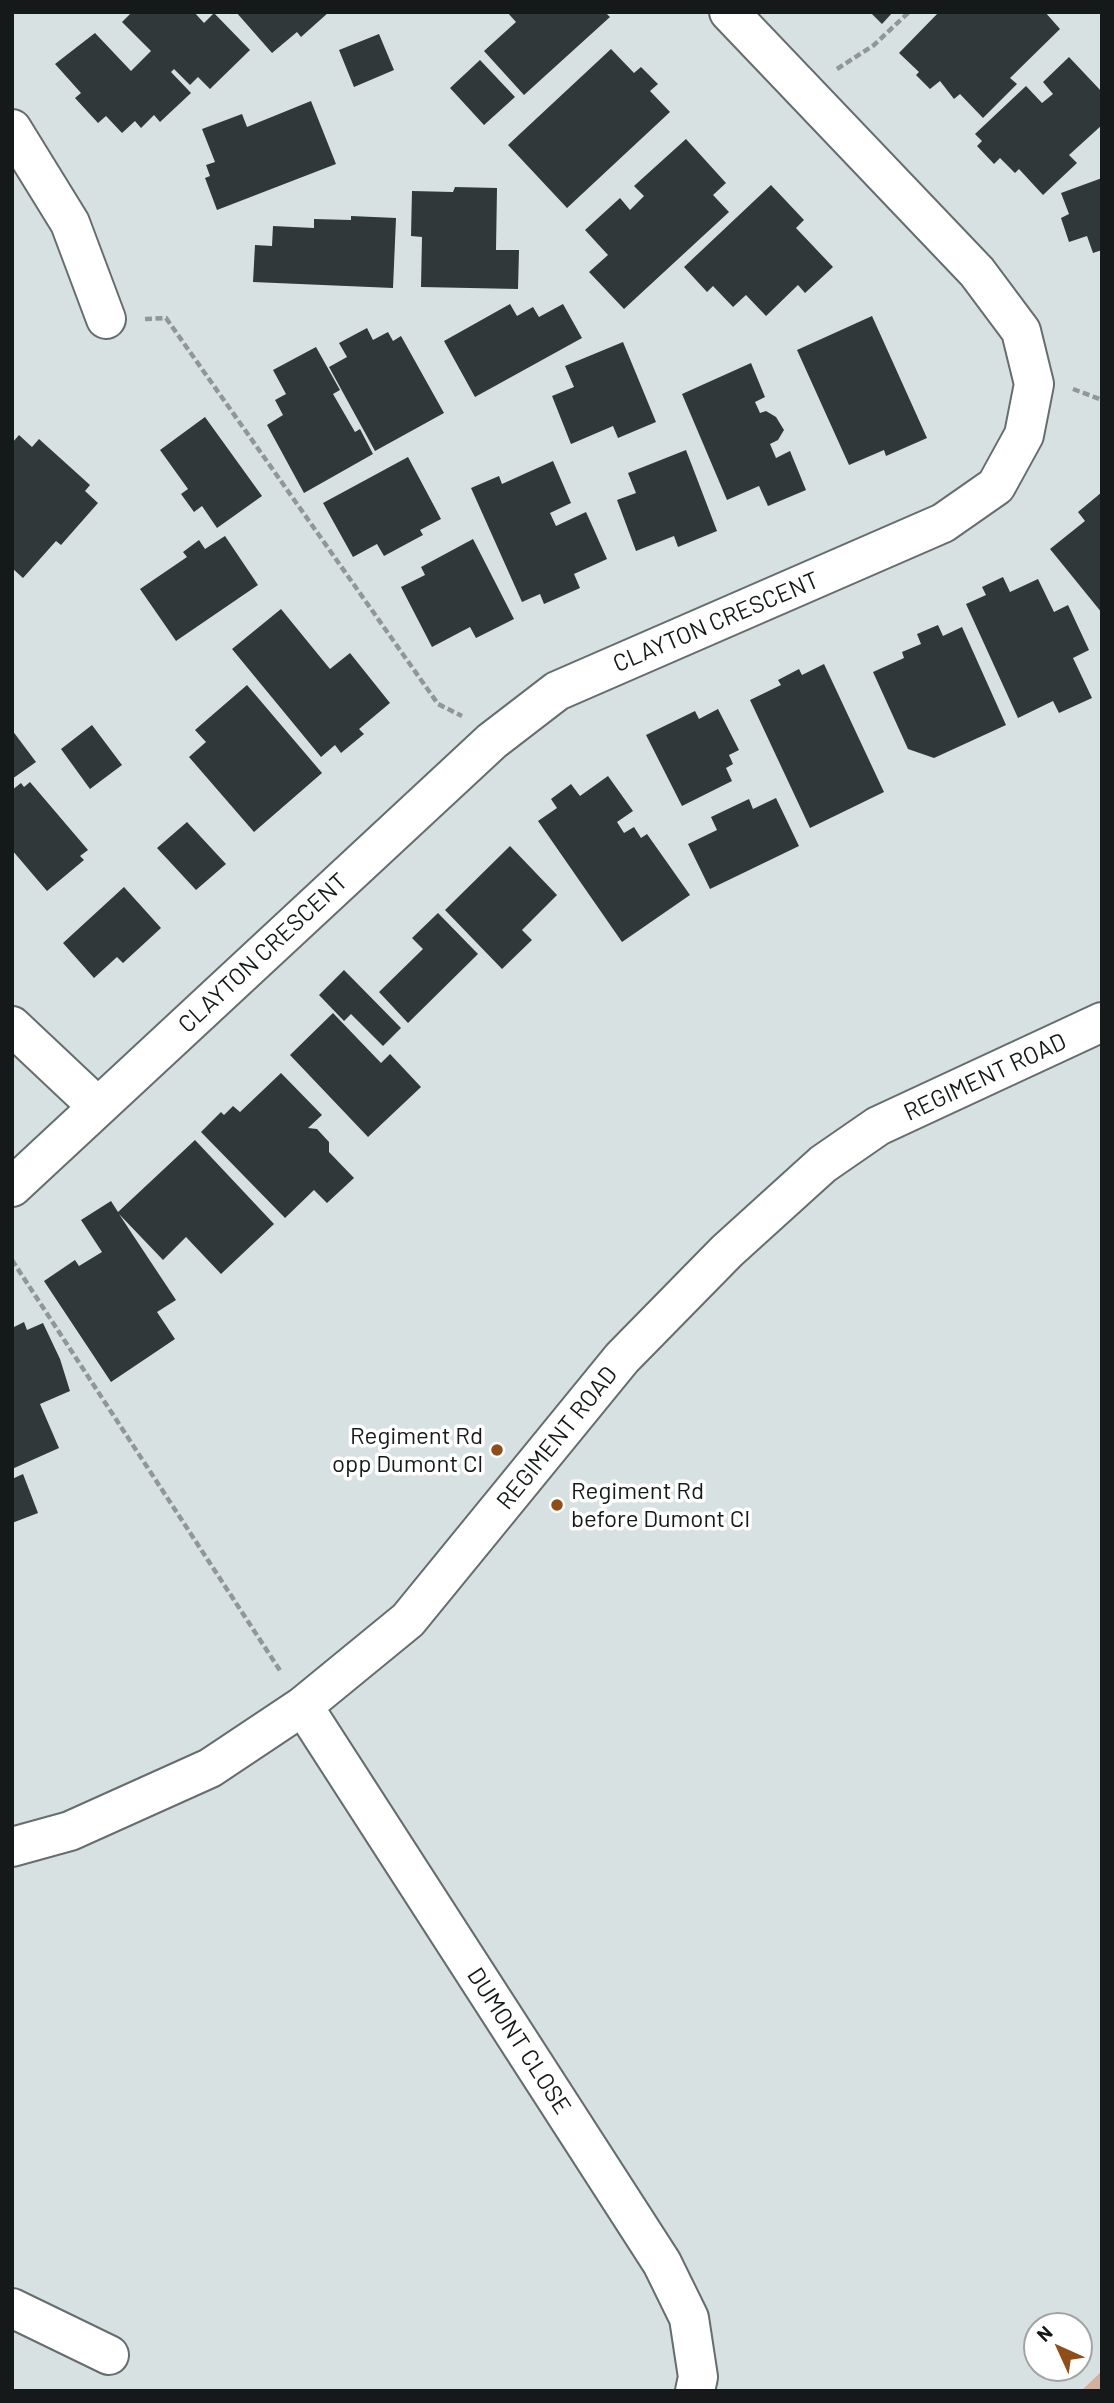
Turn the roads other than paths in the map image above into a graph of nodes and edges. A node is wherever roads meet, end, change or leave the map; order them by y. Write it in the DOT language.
graph roads {
  1 [pos="729,12"];
  2 [pos="12,130"];
  3 [pos="106,319"];
  4 [pos="1102,1022"];
  5 [pos="12,1026"];
  6 [pos="98,1107"];
  7 [pos="12,1187"];
  8 [pos="303,1706"];
  9 [pos="12,1847"];
  10 [pos="12,2308"];
  11 [pos="109,2355"];
  12 [pos="695,2391"];
  1 -- 6 [label="street, CLAYTON CRESCENT"];
  2 -- 3 [label="street"];
  4 -- 8 [label="street, REGIMENT ROAD"];
  5 -- 6 [label="street"];
  6 -- 7 [label="street, CLAYTON CRESCENT"];
  8 -- 9 [label="street, REGIMENT ROAD"];
  8 -- 12 [label="street, DUMONT CLOSE"];
  10 -- 11 [label="street"];
}
